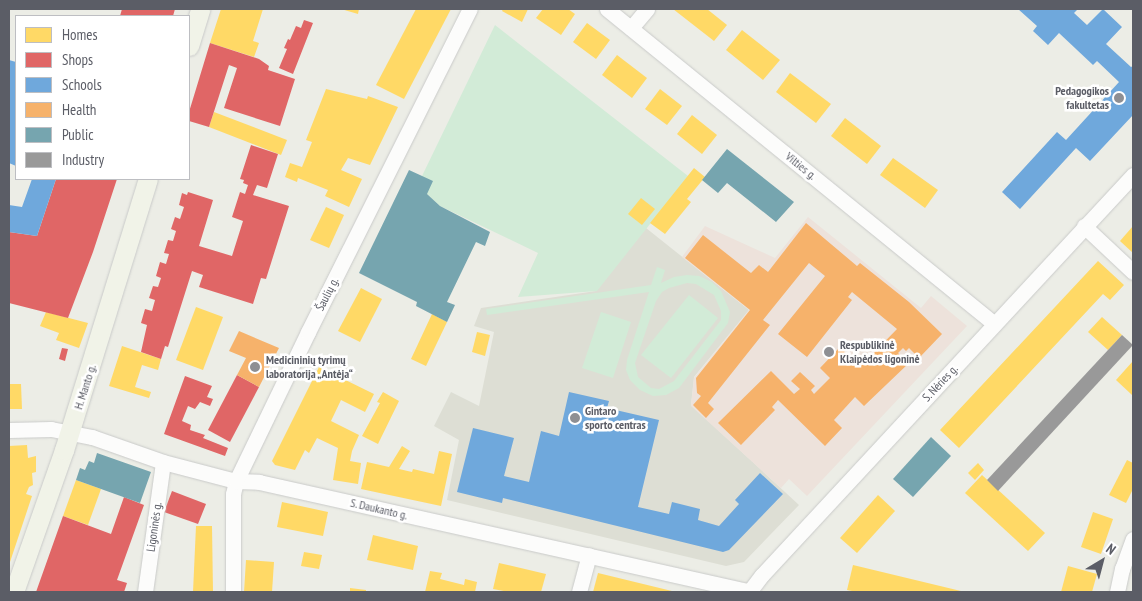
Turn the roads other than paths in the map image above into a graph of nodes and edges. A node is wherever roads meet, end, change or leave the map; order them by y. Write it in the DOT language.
graph roads {
  1 [pos="200,9"];
  2 [pos="470,9"];
  3 [pos="607,9"];
  4 [pos="647,9"];
  5 [pos="631,28"];
  6 [pos="190,43"];
  7 [pos="1133,175"];
  8 [pos="148,180"];
  9 [pos="1084,226"];
  10 [pos="1133,272"];
  11 [pos="994,324"];
  12 [pos="9,430"];
  13 [pos="70,433"];
  14 [pos="163,462"];
  15 [pos="236,481"];
  16 [pos="1133,539"];
  17 [pos="589,555"];
  18 [pos="14,592"];
  19 [pos="145,592"];
  20 [pos="233,592"];
  21 [pos="579,592"];
  22 [pos="749,592"];
  23 [pos="1117,592"];
  1 -- 6 [label="main road"];
  2 -- 15 [label="street, Šaulių g."];
  3 -- 5 [label="street, Vilties g."];
  4 -- 5 [label="street"];
  5 -- 11 [label="street, Vilties g."];
  7 -- 9 [label="street, S. Nėries g."];
  8 -- 13 [label="main road, H. Manto g."];
  9 -- 10 [label="street"];
  9 -- 11 [label="street, S. Nėries g."];
  11 -- 22 [label="street, S. Nėries g."];
  12 -- 13 [label="street, S. Daukanto g."];
  13 -- 14 [label="street, S. Daukanto g."];
  13 -- 18 [label="main road, H. Manto g."];
  14 -- 15 [label="street, S. Daukanto g."];
  14 -- 19 [label="street, Ligoninės g."];
  15 -- 17 [label="street, S. Daukanto g."];
  15 -- 20 [label="street, Šaulių g."];
  16 -- 23 [label="street"];
  17 -- 21 [label="street"];
  17 -- 22 [label="street, S. Daukanto g."];
}
